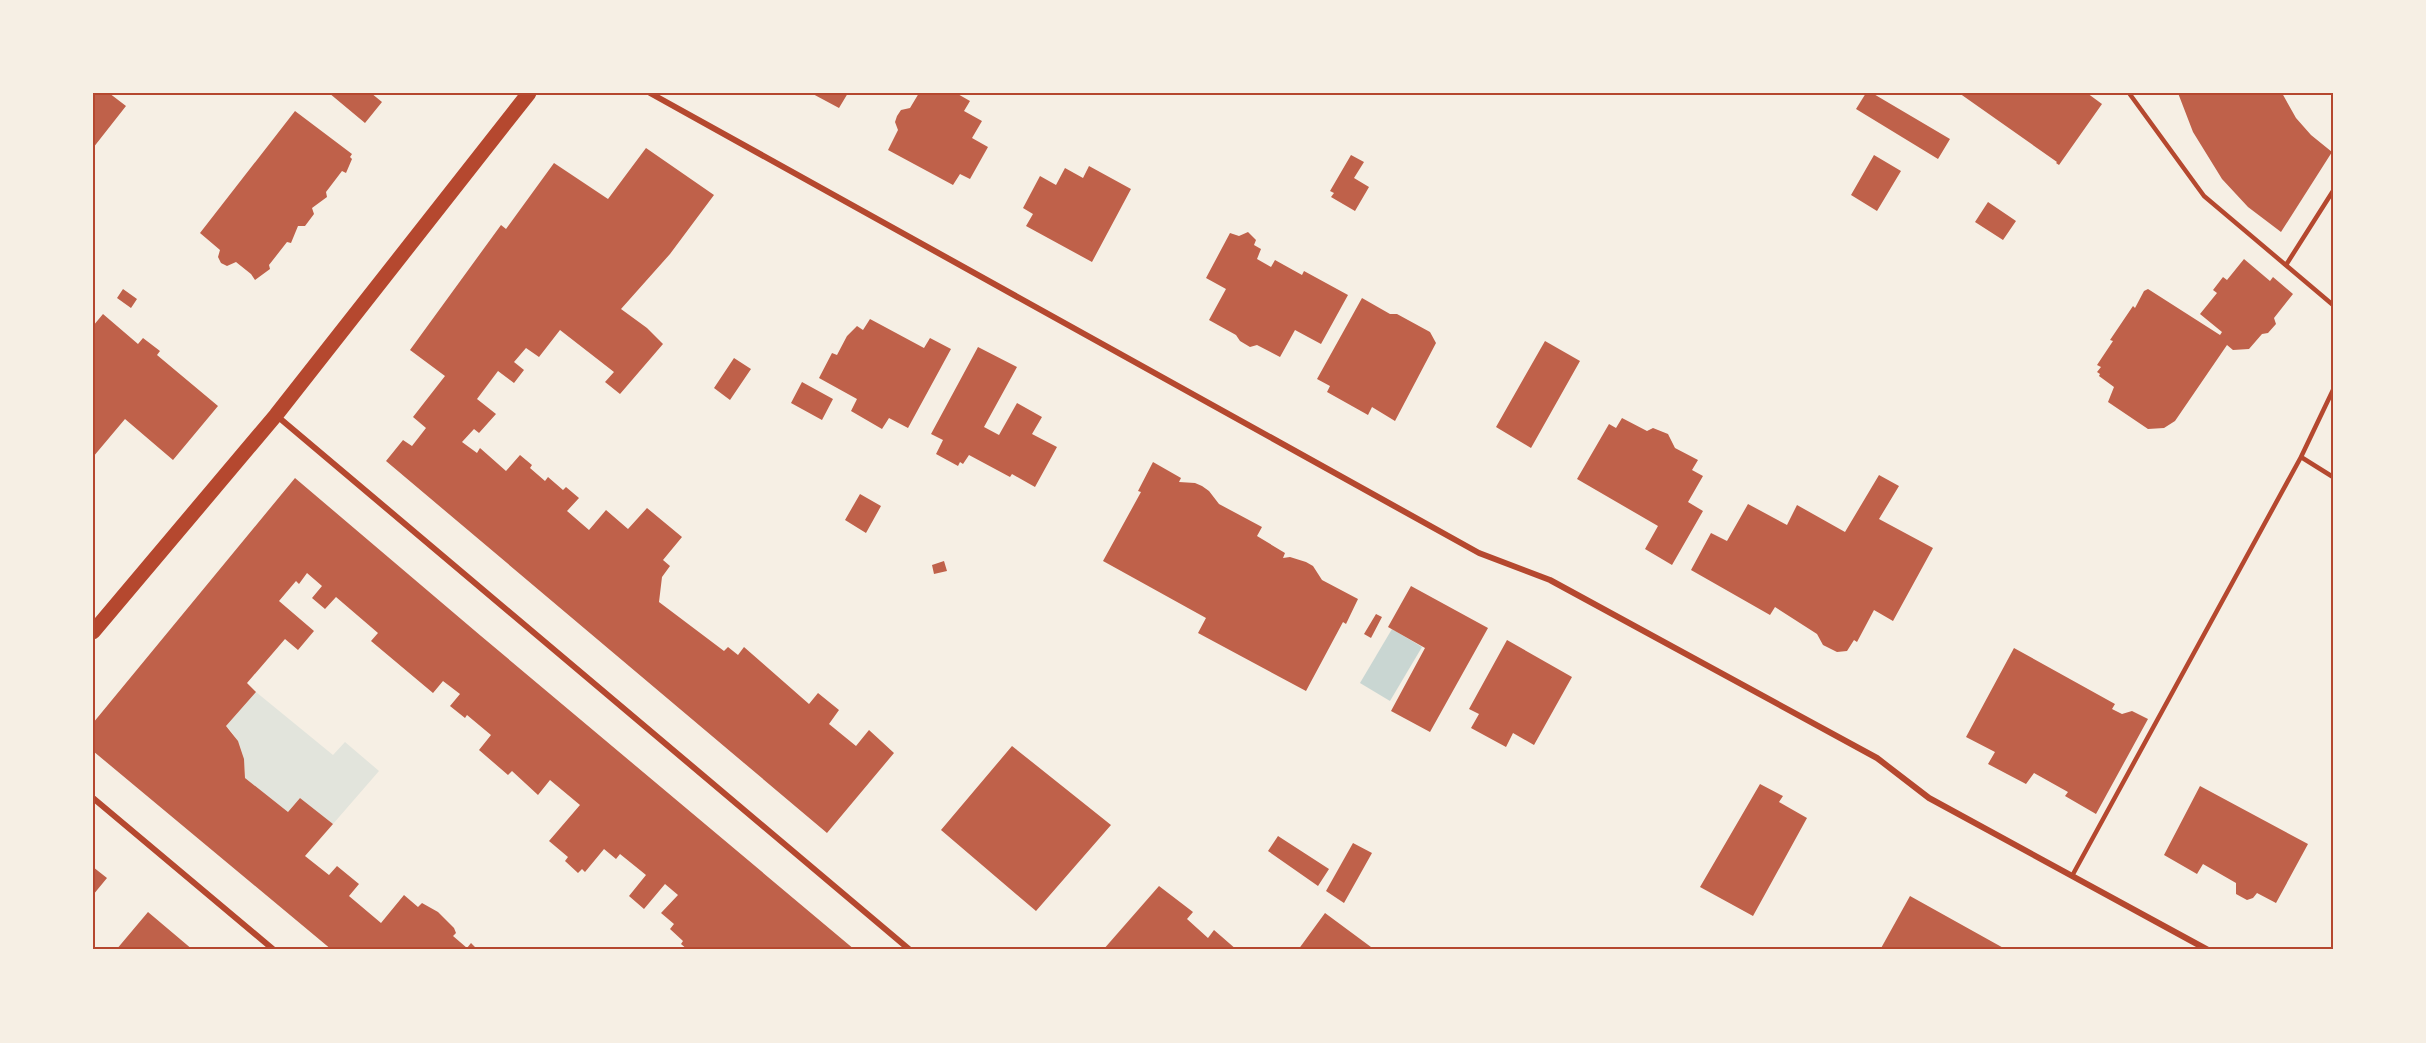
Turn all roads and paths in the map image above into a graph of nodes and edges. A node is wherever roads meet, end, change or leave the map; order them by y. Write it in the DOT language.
graph roads {
  1 [pos="529,93"];
  2 [pos="650,93"];
  3 [pos="2129,93"];
  4 [pos="2333,191"];
  5 [pos="2286,265"];
  6 [pos="2333,305"];
  7 [pos="2333,390"];
  8 [pos="276,415"];
  9 [pos="2301,457"];
  10 [pos="2333,477"];
  11 [pos="93,632"];
  12 [pos="93,798"];
  13 [pos="2072,876"];
  14 [pos="274,950"];
  15 [pos="910,950"];
  16 [pos="2208,950"];
  1 -- 8 [label="main road"];
  2 -- 13 [label="street"];
  3 -- 5 [label="lane"];
  4 -- 5 [label="lane"];
  5 -- 6 [label="lane"];
  7 -- 9 [label="lane"];
  8 -- 11 [label="main road"];
  8 -- 15 [label="street"];
  9 -- 10 [label="lane"];
  9 -- 13 [label="lane"];
  12 -- 14 [label="street"];
  13 -- 16 [label="street"];
}
